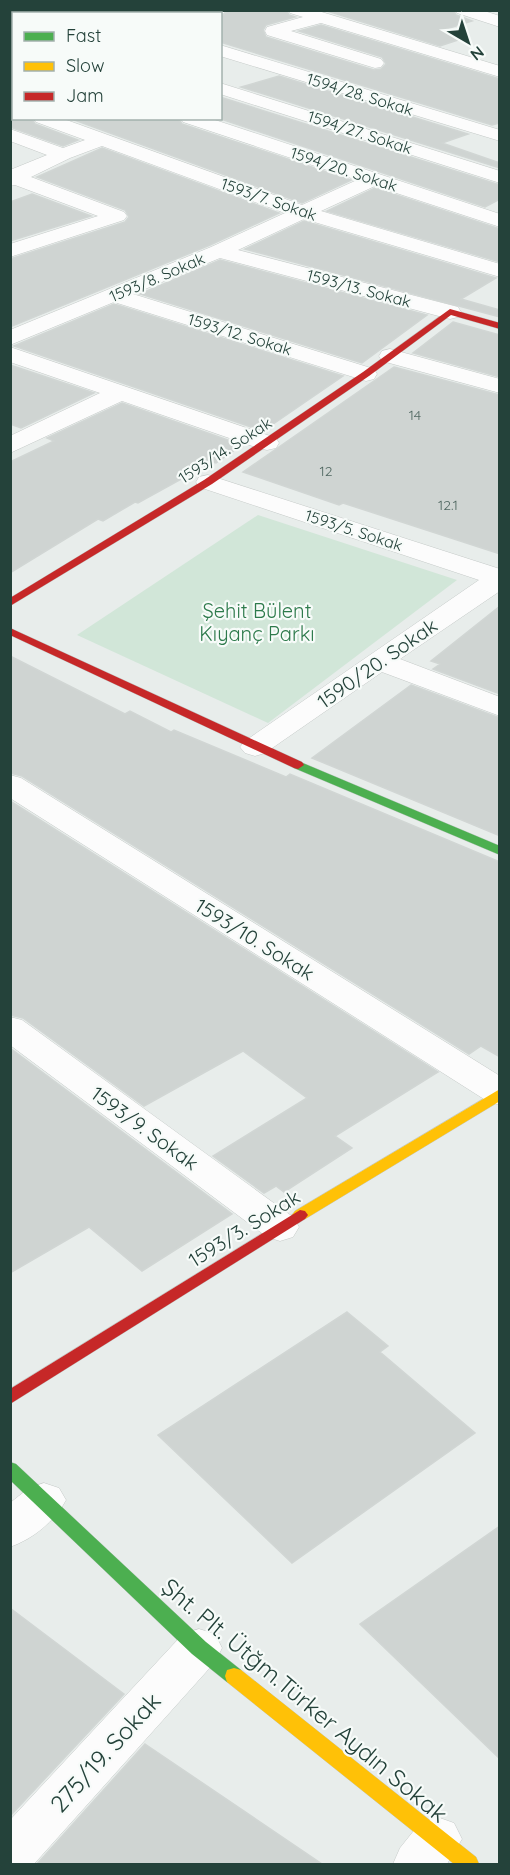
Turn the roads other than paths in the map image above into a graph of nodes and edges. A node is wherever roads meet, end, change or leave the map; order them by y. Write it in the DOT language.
graph roads {
  1 [pos="296,10"];
  2 [pos="463,10"];
  3 [pos="320,18"];
  4 [pos="500,22"];
  5 [pos="420,49"];
  6 [pos="222,51"];
  7 [pos="386,59"];
  8 [pos="500,72"];
  9 [pos="318,81"];
  10 [pos="222,89"];
  11 [pos="47,120"];
  12 [pos="195,120"];
  13 [pos="10,134"];
  14 [pos="500,136"];
  15 [pos="102,140"];
  16 [pos="63,154"];
  17 [pos="500,177"];
  18 [pos="13,178"];
  19 [pos="375,179"];
  20 [pos="302,212"];
  21 [pos="500,221"];
  22 [pos="10,251"];
  23 [pos="218,251"];
  24 [pos="500,271"];
  25 [pos="114,295"];
  26 [pos="450,312"];
  27 [pos="500,326"];
  28 [pos="10,338"];
  29 [pos="10,354"];
  30 [pos="390,356"];
  31 [pos="366,374"];
  32 [pos="500,386"];
  33 [pos="121,392"];
  34 [pos="267,443"];
  35 [pos="10,446"];
  36 [pos="208,482"];
  37 [pos="500,578"];
  38 [pos="10,603"];
  39 [pos="10,631"];
  40 [pos="379,661"];
  41 [pos="500,707"];
  42 [pos="255,747"];
  43 [pos="10,784"];
  44 [pos="500,850"];
  45 [pos="10,1028"];
  46 [pos="500,1094"];
  47 [pos="280,1227"];
  48 [pos="10,1398"];
  49 [pos="10,1469"];
  50 [pos="44,1500"];
  51 [pos="10,1529"];
  52 [pos="200,1648"];
  53 [pos="10,1856"];
  54 [pos="441,1856"];
  1 -- 3 [label="street"];
  2 -- 4 [label="street"];
  3 -- 5 [label="street"];
  3 -- 7 [label="street"];
  5 -- 7 [label="street"];
  5 -- 8 [label="street"];
  6 -- 9 [label="street, 1594/28. Sokak"];
  7 -- 9 [label="street"];
  9 -- 14 [label="street, 1594/28. Sokak"];
  10 -- 17 [label="street, 1594/27. Sokak"];
  11 -- 15 [label="street, 1593/7. Sokak"];
  12 -- 19 [label="street, 1594/20. Sokak"];
  13 -- 16 [label="street"];
  15 -- 16 [label="street"];
  15 -- 20 [label="street, 1593/7. Sokak"];
  16 -- 18 [label="street"];
  18 -- 22 [label="street"];
  19 -- 20 [label="street, 1593/8. Sokak"];
  19 -- 21 [label="street, 1594/20. Sokak"];
  20 -- 23 [label="street, 1593/8. Sokak"];
  20 -- 24 [label="street, 1593/7. Sokak"];
  23 -- 25 [label="street, 1593/8. Sokak"];
  23 -- 26 [label="street, 1593/13. Sokak"];
  25 -- 28 [label="street, 1593/8. Sokak"];
  25 -- 31 [label="street, 1593/12. Sokak"];
  26 -- 27 [label="street, 1593/13. Sokak"];
  26 -- 30 [label="street, 1593/14. Sokak"];
  29 -- 33 [label="street"];
  30 -- 31 [label="street, 1593/14. Sokak"];
  30 -- 32 [label="street"];
  31 -- 34 [label="street, 1593/14. Sokak"];
  33 -- 34 [label="street"];
  33 -- 35 [label="street"];
  34 -- 36 [label="street, 1593/14. Sokak"];
  36 -- 37 [label="street, 1593/5. Sokak"];
  36 -- 38 [label="street, 1593/14. Sokak"];
  37 -- 40 [label="street, 1590/20. Sokak"];
  39 -- 42 [label="street"];
  40 -- 41 [label="street"];
  40 -- 42 [label="street, 1590/20. Sokak"];
  42 -- 44 [label="street"];
  43 -- 46 [label="street, 1593/10. Sokak"];
  45 -- 47 [label="street, 1593/9. Sokak"];
  46 -- 47 [label="street, 1593/3. Sokak"];
  47 -- 48 [label="street, 1593/3. Sokak"];
  49 -- 50 [label="street, Şht. Plt. Ütğm.Türker Aydın Sokak"];
  50 -- 51 [label="street"];
  50 -- 52 [label="street, Şht. Plt. Ütğm.Türker Aydın Sokak"];
  52 -- 53 [label="street, 275/19. Sokak"];
  52 -- 54 [label="street, Şht. Plt. Ütğm.Türker Aydın Sokak"];
}
